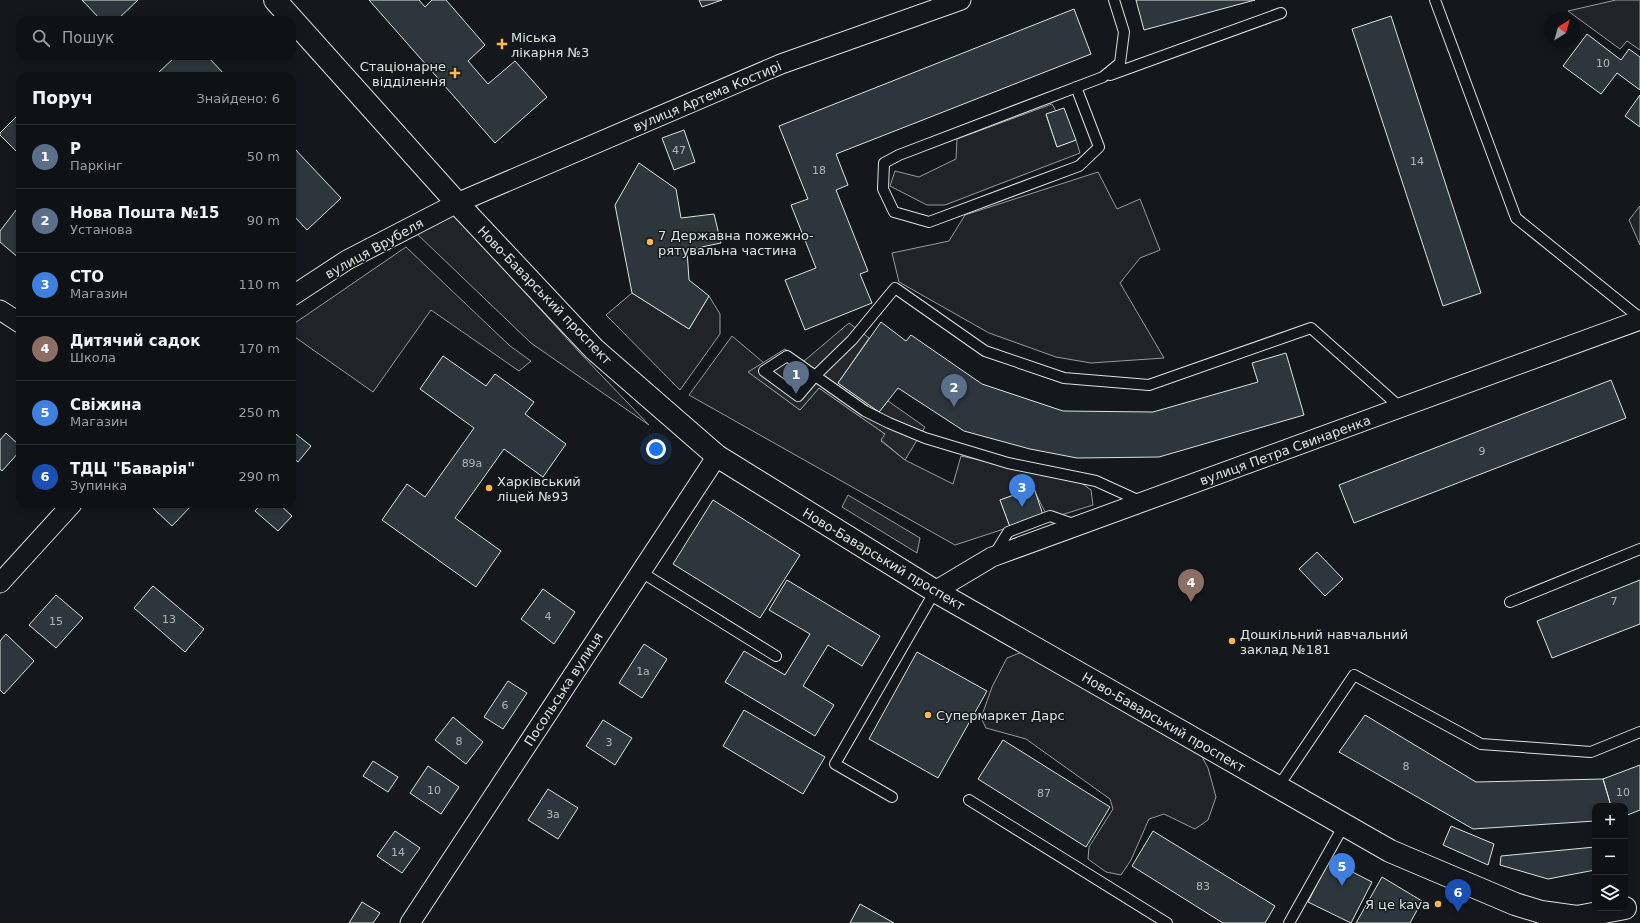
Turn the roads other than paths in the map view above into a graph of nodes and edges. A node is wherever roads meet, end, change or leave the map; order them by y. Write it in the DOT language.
graph roads {
  1 [pos="275,0"];
  2 [pos="961,0"];
  3 [pos="1114,0"];
  4 [pos="1435,0"];
  5 [pos="1281,12"];
  6 [pos="289,16"];
  7 [pos="296,23"];
  8 [pos="1103,77"];
  9 [pos="1076,87"];
  10 [pos="457,202"];
  11 [pos="296,293"];
  12 [pos="0,310"];
  13 [pos="1640,319"];
  14 [pos="16,320"];
  15 [pos="815,376"];
  16 [pos="1401,408"];
  17 [pos="717,456"];
  18 [pos="1142,502"];
  19 [pos="68,508"];
  20 [pos="1640,549"];
  21 [pos="641,572"];
  22 [pos="0,583"];
  23 [pos="935,592"];
  24 [pos="1510,602"];
  25 [pos="776,656"];
  26 [pos="1640,732"];
  27 [pos="1278,787"];
  28 [pos="892,797"];
  29 [pos="969,800"];
  30 [pos="1344,825"];
  31 [pos="1634,906"];
  32 [pos="1541,912"];
  33 [pos="410,923"];
  34 [pos="1167,923"];
  35 [pos="1289,923"];
  36 [pos="1562,923"];
  1 -- 6 [label="main road, Ново-Баварський проспект"];
  2 -- 10 [label="street, вулиця Артема Костирі"];
  3 -- 8 [label="lane"];
  4 -- 13 [label="lane"];
  5 -- 8 [label="lane"];
  7 -- 10 [label="main road, Ново-Баварський проспект"];
  8 -- 9 [label="lane"];
  9 -- 9 [label="lane"];
  10 -- 11 [label="street, вулиця Врубеля"];
  10 -- 17 [label="main road, Ново-Баварський проспект"];
  12 -- 14 [label="street"];
  13 -- 16 [label="street, вулиця Петра Свинаренка"];
  15 -- 15 [label="lane"];
  15 -- 16 [label="lane"];
  15 -- 18 [label="lane"];
  16 -- 18 [label="street, вулиця Петра Свинаренка"];
  17 -- 21 [label="street, Посольська вулиця"];
  17 -- 23 [label="main road, Ново-Баварський проспект"];
  18 -- 23 [label="street, вулиця Петра Свинаренка"];
  19 -- 22 [label="street"];
  20 -- 24 [label="lane"];
  21 -- 25 [label="lane"];
  21 -- 33 [label="street, Посольська вулиця"];
  23 -- 27 [label="main road, Ново-Баварський проспект"];
  23 -- 28 [label="lane"];
  26 -- 27 [label="lane"];
  27 -- 30 [label="main road, Ново-Баварський проспект"];
  29 -- 34 [label="lane"];
  30 -- 32 [label="main road, Ново-Баварський проспект"];
  30 -- 35 [label="lane"];
  31 -- 32 [label="main road, Ново-Баварський проспект"];
  32 -- 36 [label="main road"];
}
